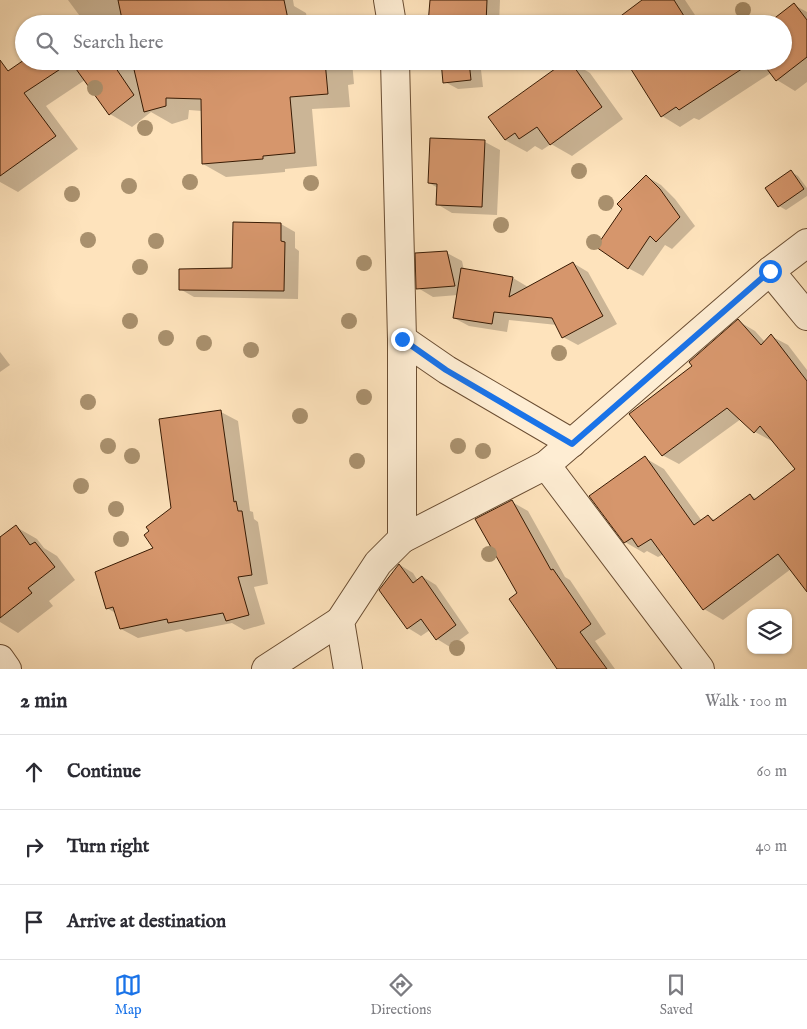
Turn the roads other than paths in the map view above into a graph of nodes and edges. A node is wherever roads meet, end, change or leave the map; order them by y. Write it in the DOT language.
graph roads {
  1 [pos="388,0"];
  2 [pos="390,15"];
  3 [pos="395,70"];
  4 [pos="807,243"];
  5 [pos="770,271"];
  6 [pos="807,316"];
  7 [pos="402,339"];
  8 [pos="572,444"];
  9 [pos="546,465"];
  10 [pos="402,539"];
  11 [pos="340,621"];
  12 [pos="0,659"];
  13 [pos="7,669"];
  14 [pos="266,669"];
  15 [pos="348,669"];
  16 [pos="700,669"];
  1 -- 2 [label="street"];
  3 -- 7 [label="street"];
  4 -- 5 [label="street"];
  5 -- 6 [label="street"];
  5 -- 8 [label="street"];
  7 -- 8 [label="street"];
  7 -- 10 [label="street"];
  8 -- 9 [label="street"];
  9 -- 10 [label="street"];
  9 -- 16 [label="street"];
  10 -- 11 [label="street"];
  11 -- 14 [label="street"];
  11 -- 15 [label="street"];
  12 -- 13 [label="street"];
}
